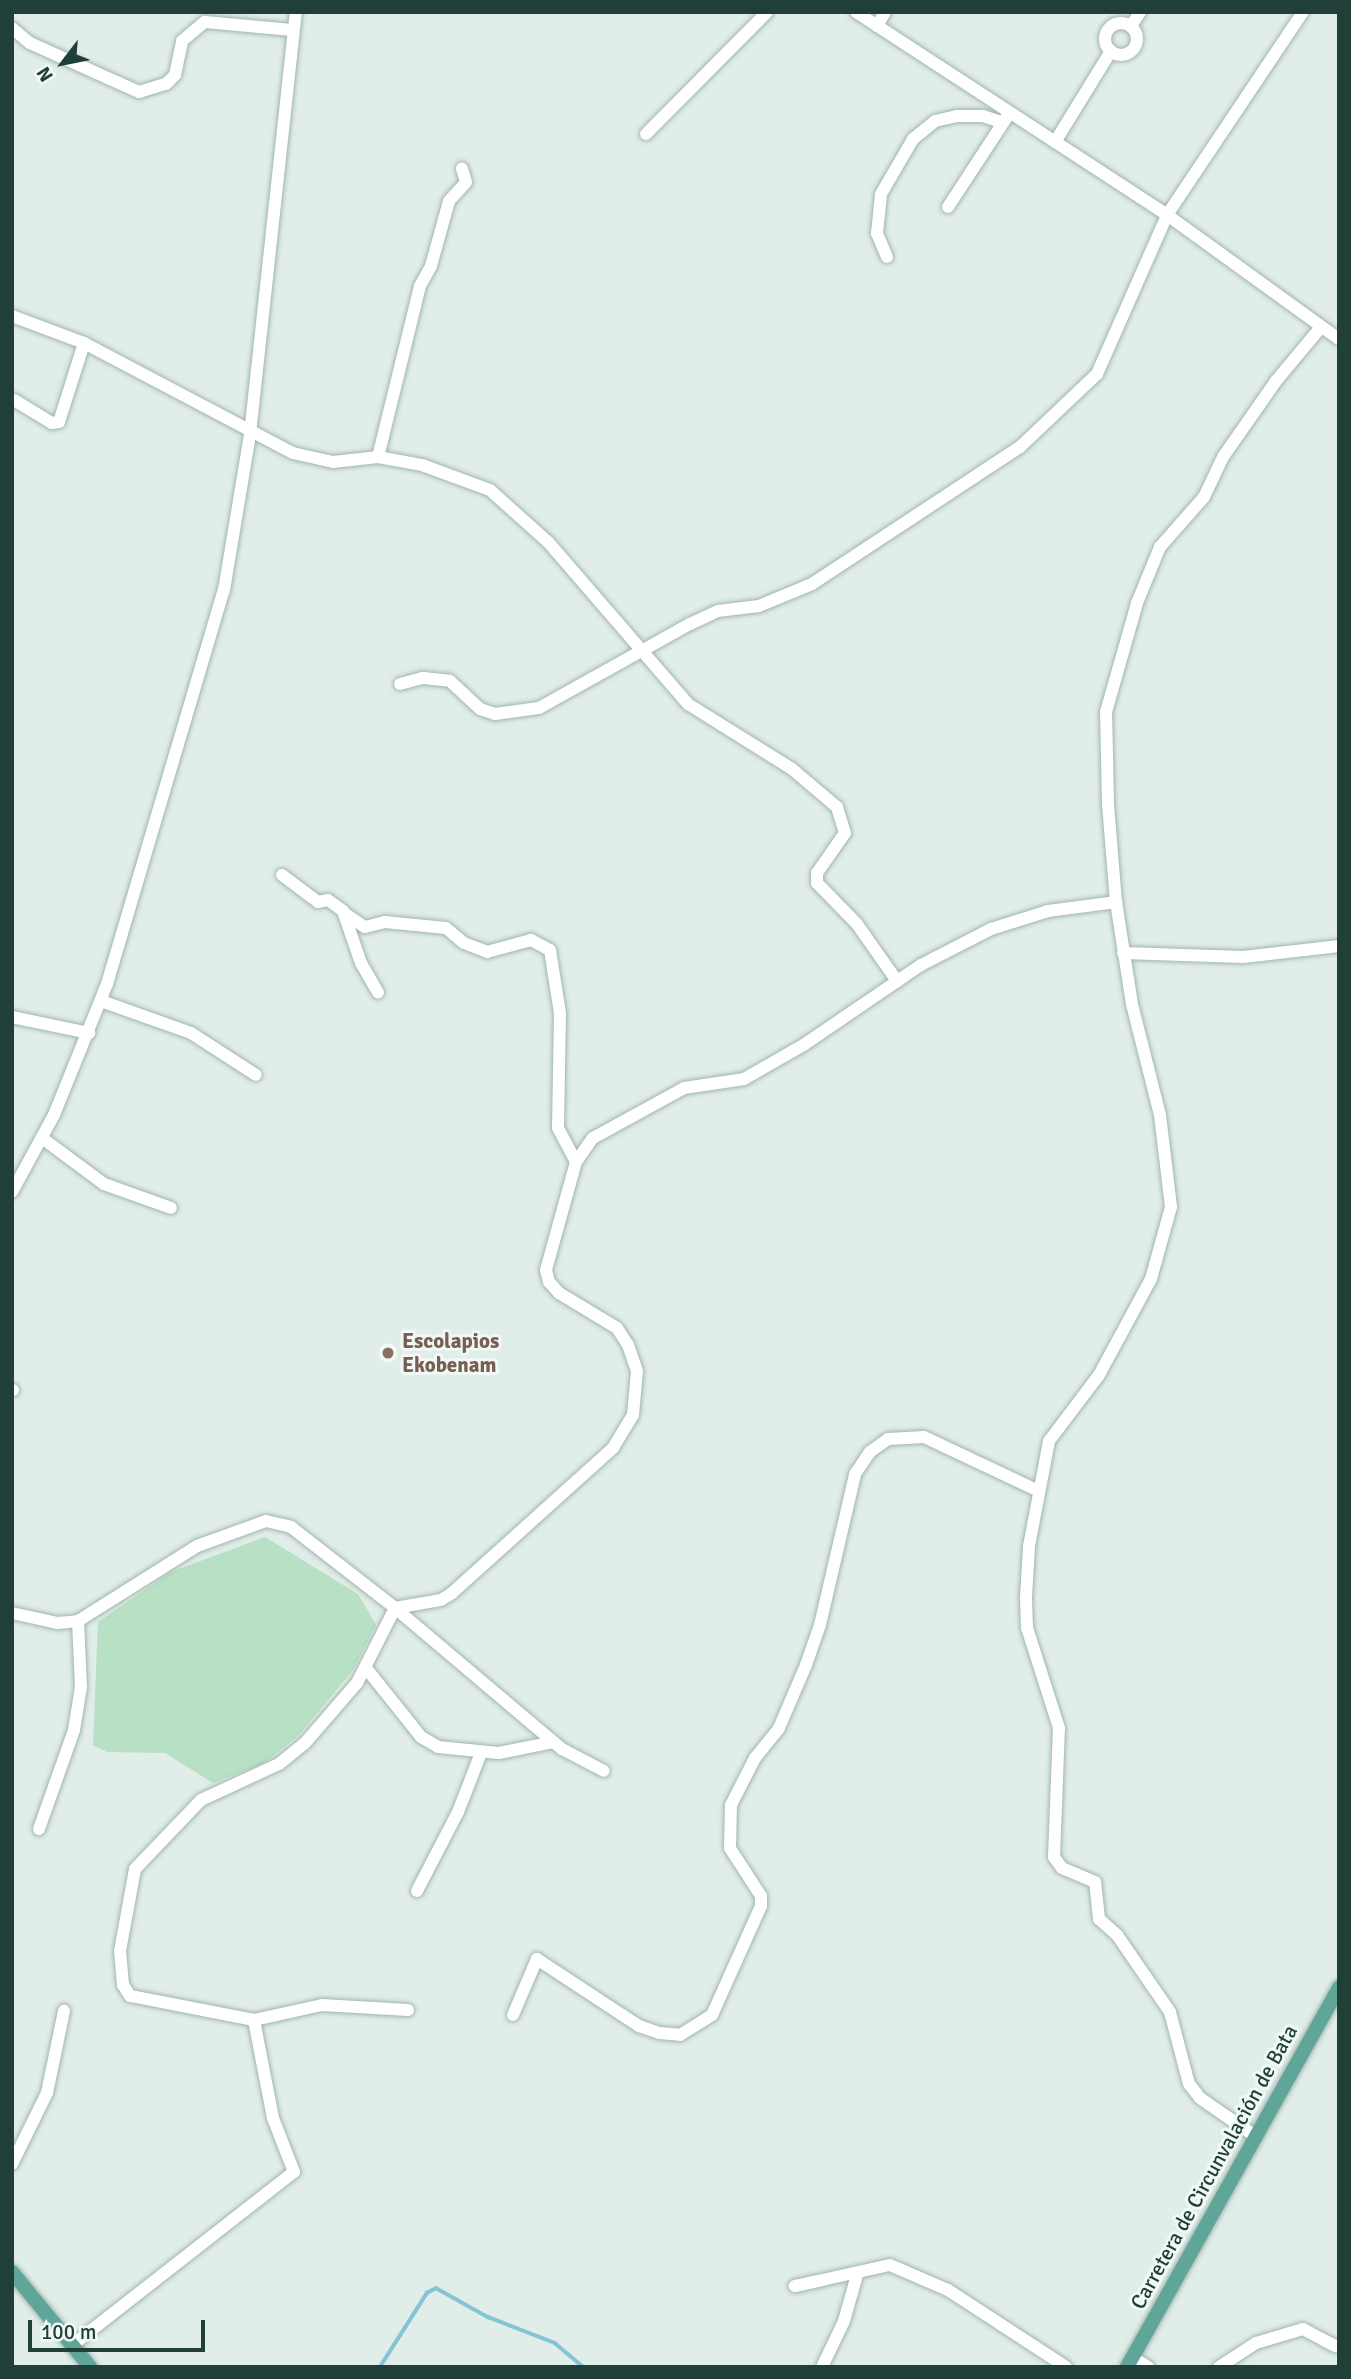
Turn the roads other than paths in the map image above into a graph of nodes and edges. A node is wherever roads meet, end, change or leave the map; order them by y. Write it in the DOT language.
graph roads {
  1 [pos="296,12"];
  2 [pos="767,12"];
  3 [pos="856,12"];
  4 [pos="885,12"];
  5 [pos="1140,12"];
  6 [pos="1303,12"];
  7 [pos="877,26"];
  8 [pos="1131,26"];
  9 [pos="12,28"];
  10 [pos="292,30"];
  11 [pos="1111,51"];
  12 [pos="1006,118"];
  13 [pos="646,134"];
  14 [pos="1055,142"];
  15 [pos="462,169"];
  16 [pos="948,207"];
  17 [pos="1167,215"];
  18 [pos="887,257"];
  19 [pos="12,316"];
  20 [pos="1321,327"];
  21 [pos="1339,339"];
  22 [pos="84,343"];
  23 [pos="14,400"];
  24 [pos="250,433"];
  25 [pos="378,457"];
  26 [pos="641,650"];
  27 [pos="400,684"];
  28 [pos="282,875"];
  29 [pos="1116,902"];
  30 [pos="344,913"];
  31 [pos="1339,946"];
  32 [pos="1123,953"];
  33 [pos="897,981"];
  34 [pos="378,993"];
  35 [pos="100,1001"];
  36 [pos="12,1017"];
  37 [pos="89,1033"];
  38 [pos="256,1075"];
  39 [pos="42,1138"];
  40 [pos="576,1162"];
  41 [pos="12,1192"];
  42 [pos="171,1208"];
  43 [pos="1038,1491"];
  44 [pos="396,1608"];
  45 [pos="12,1614"];
  46 [pos="78,1621"];
  47 [pos="366,1668"];
  48 [pos="553,1742"];
  49 [pos="481,1753"];
  50 [pos="604,1771"];
  51 [pos="39,1829"];
  52 [pos="417,1891"];
  53 [pos="1339,1987"];
  54 [pos="408,2010"];
  55 [pos="64,2011"];
  56 [pos="513,2015"];
  57 [pos="254,2020"];
  58 [pos="1255,2137"];
  59 [pos="12,2164"];
  60 [pos="12,2272"];
  61 [pos="857,2275"];
  62 [pos="822,2280"];
  63 [pos="75,2343"];
  64 [pos="1335,2346"];
  65 [pos="1130,2362"];
  66 [pos="90,2367"];
  67 [pos="822,2367"];
  68 [pos="1066,2367"];
  69 [pos="1148,2367"];
  70 [pos="1219,2367"];
  1 -- 10 [label="street"];
  2 -- 13 [label="street"];
  3 -- 7 [label="street"];
  4 -- 7 [label="street"];
  5 -- 8 [label="street"];
  6 -- 17 [label="street"];
  7 -- 12 [label="street"];
  8 -- 11 [label="street"];
  8 -- 11 [label="street"];
  9 -- 10 [label="street"];
  10 -- 24 [label="street"];
  11 -- 14 [label="street"];
  12 -- 14 [label="street"];
  12 -- 16 [label="street"];
  12 -- 18 [label="street"];
  14 -- 17 [label="street"];
  15 -- 25 [label="street"];
  17 -- 20 [label="street"];
  17 -- 26 [label="street"];
  19 -- 22 [label="street"];
  20 -- 21 [label="street"];
  20 -- 29 [label="street"];
  22 -- 23 [label="street"];
  22 -- 24 [label="street"];
  24 -- 25 [label="street"];
  24 -- 35 [label="street"];
  25 -- 26 [label="street"];
  26 -- 27 [label="street"];
  26 -- 33 [label="street"];
  28 -- 30 [label="street"];
  29 -- 32 [label="street"];
  29 -- 33 [label="street"];
  30 -- 34 [label="street"];
  30 -- 40 [label="street"];
  31 -- 32 [label="street"];
  32 -- 43 [label="street"];
  33 -- 40 [label="street"];
  35 -- 37 [label="street"];
  35 -- 38 [label="street"];
  36 -- 37 [label="street"];
  37 -- 39 [label="street"];
  39 -- 41 [label="street"];
  39 -- 42 [label="street"];
  40 -- 44 [label="street"];
  43 -- 56 [label="street"];
  43 -- 58 [label="street"];
  44 -- 46 [label="street"];
  44 -- 47 [label="street"];
  44 -- 48 [label="street"];
  45 -- 46 [label="street"];
  46 -- 51 [label="street"];
  47 -- 49 [label="street"];
  47 -- 57 [label="street"];
  48 -- 49 [label="street"];
  48 -- 50 [label="street"];
  49 -- 52 [label="street"];
  53 -- 58 [label="main road, Carretera de Circunvalación de Bata"];
  54 -- 57 [label="street"];
  55 -- 59 [label="street"];
  57 -- 63 [label="street"];
  58 -- 65 [label="main road, Carretera de Circunvalación de Bata"];
  60 -- 63 [label="main road"];
  61 -- 62 [label="street"];
  61 -- 67 [label="street"];
  61 -- 68 [label="street"];
  63 -- 66 [label="main road"];
  64 -- 70 [label="street"];
  65 -- 69 [label="street"];
}
